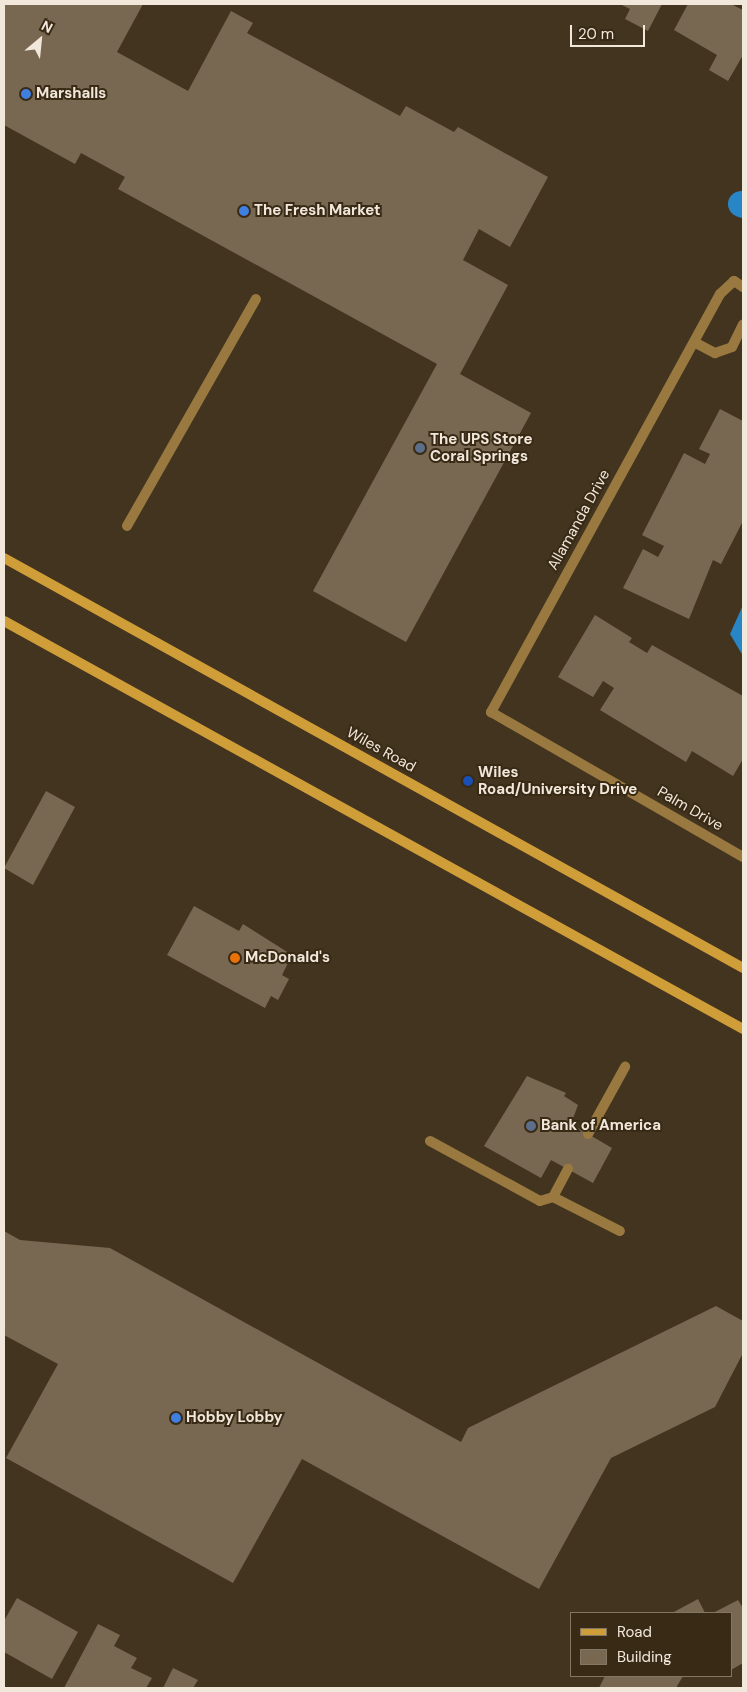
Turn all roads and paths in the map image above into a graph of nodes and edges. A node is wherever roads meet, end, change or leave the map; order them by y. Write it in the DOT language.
graph roads {
  1 [pos="743,287"];
  2 [pos="256,299"];
  3 [pos="743,324"];
  4 [pos="694,342"];
  5 [pos="127,526"];
  6 [pos="4,558"];
  7 [pos="4,621"];
  8 [pos="491,712"];
  9 [pos="743,857"];
  10 [pos="743,968"];
  11 [pos="743,1029"];
  12 [pos="625,1067"];
  13 [pos="588,1134"];
  14 [pos="430,1141"];
  15 [pos="568,1169"];
  16 [pos="553,1197"];
  17 [pos="620,1231"];
  1 -- 4 [label="street, Allamanda Drive"];
  2 -- 5 [label="street"];
  3 -- 4 [label="street"];
  4 -- 8 [label="street, Allamanda Drive"];
  6 -- 10 [label="main road, Wiles Road"];
  7 -- 11 [label="main road"];
  8 -- 9 [label="street, Palm Drive"];
  12 -- 13 [label="street"];
  14 -- 16 [label="street"];
  15 -- 16 [label="street"];
  16 -- 17 [label="street"];
}
